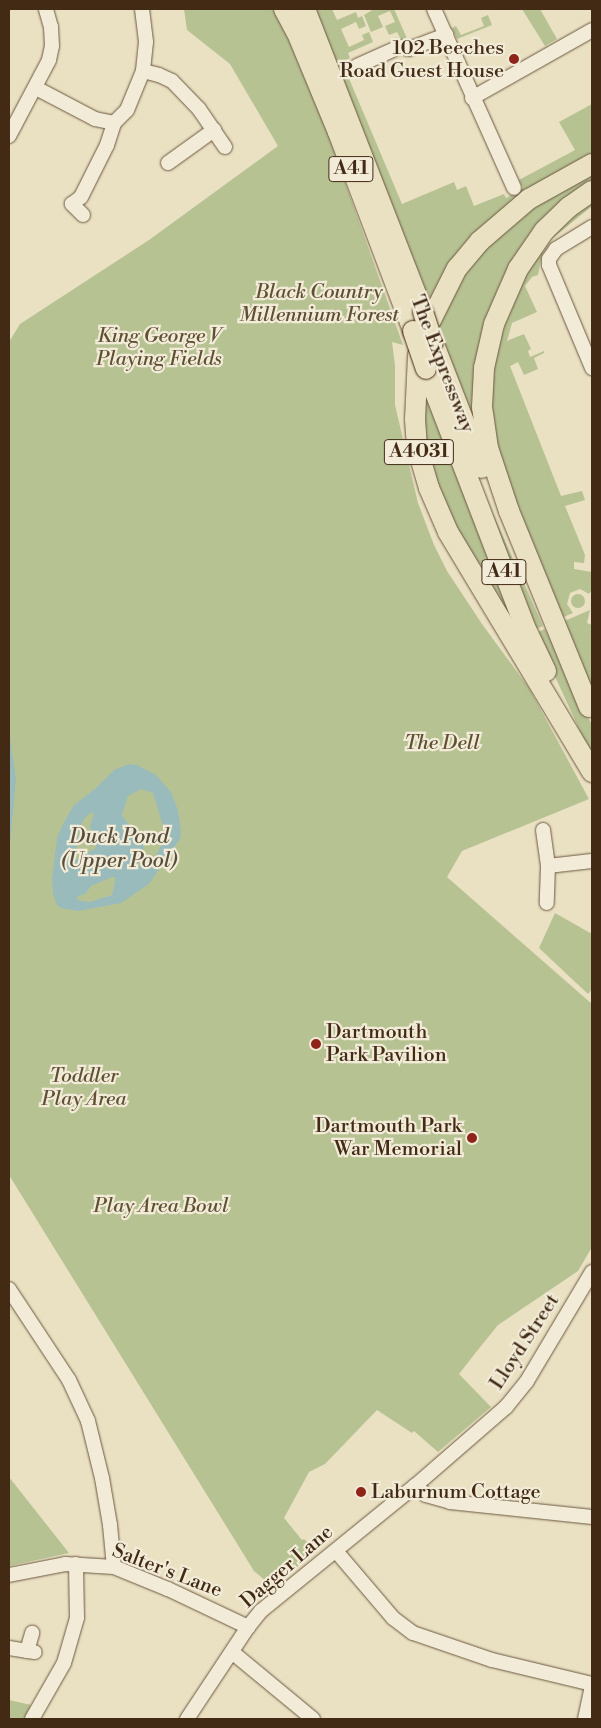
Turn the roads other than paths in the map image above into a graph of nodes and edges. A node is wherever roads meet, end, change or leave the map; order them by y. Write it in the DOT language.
graph roads {
  1 [pos="46,9"];
  2 [pos="142,9"];
  3 [pos="284,9"];
  4 [pos="305,9"];
  5 [pos="434,9"];
  6 [pos="592,30"];
  7 [pos="446,35"];
  8 [pos="357,66"];
  9 [pos="143,71"];
  10 [pos="36,88"];
  11 [pos="472,98"];
  12 [pos="114,123"];
  13 [pos="214,130"];
  14 [pos="9,136"];
  15 [pos="225,147"];
  16 [pos="168,163"];
  17 [pos="592,164"];
  18 [pos="514,188"];
  19 [pos="592,191"];
  20 [pos="83,215"];
  21 [pos="592,227"];
  22 [pos="592,368"];
  23 [pos="591,710"];
  24 [pos="592,771"];
  25 [pos="543,830"];
  26 [pos="592,862"];
  27 [pos="548,866"];
  28 [pos="547,903"];
  29 [pos="592,1272"];
  30 [pos="9,1289"];
  31 [pos="415,1486"];
  32 [pos="592,1517"];
  33 [pos="336,1550"];
  34 [pos="76,1564"];
  35 [pos="114,1567"];
  36 [pos="9,1575"];
  37 [pos="248,1627"];
  38 [pos="32,1634"];
  39 [pos="9,1648"];
  40 [pos="232,1652"];
  41 [pos="592,1685"];
  42 [pos="32,1719"];
  43 [pos="187,1719"];
  44 [pos="313,1719"];
  45 [pos="587,1719"];
  1 -- 10 [label="street"];
  2 -- 9 [label="street"];
  3 -- 24 [label="highway, The Expressway / A41, bridge"];
  4 -- 23 [label="highway, The Expressway / A41, bridge"];
  5 -- 7 [label="street"];
  6 -- 11 [label="street"];
  7 -- 8 [label="street"];
  7 -- 11 [label="street"];
  9 -- 12 [label="street"];
  9 -- 13 [label="street"];
  10 -- 12 [label="street"];
  10 -- 14 [label="street"];
  11 -- 18 [label="street"];
  12 -- 20 [label="street"];
  13 -- 15 [label="street"];
  13 -- 16 [label="street"];
  17 -- 24 [label="highway, A4031"];
  19 -- 23 [label="highway"];
  21 -- 22 [label="street"];
  25 -- 27 [label="street"];
  26 -- 27 [label="street"];
  27 -- 28 [label="street"];
  29 -- 31 [label="street, Lloyd Street"];
  30 -- 35 [label="street"];
  31 -- 32 [label="street"];
  31 -- 33 [label="street, Dagger Lane"];
  33 -- 37 [label="street, Dagger Lane"];
  33 -- 41 [label="street"];
  34 -- 35 [label="street, Salter's Lane"];
  34 -- 36 [label="street, Salter's Lane"];
  34 -- 42 [label="street"];
  35 -- 37 [label="street, Salter's Lane"];
  37 -- 40 [label="street, Dagger Lane"];
  38 -- 39 [label="street"];
  40 -- 43 [label="street, Dagger Lane"];
  40 -- 44 [label="street"];
  41 -- 45 [label="street"];
}
